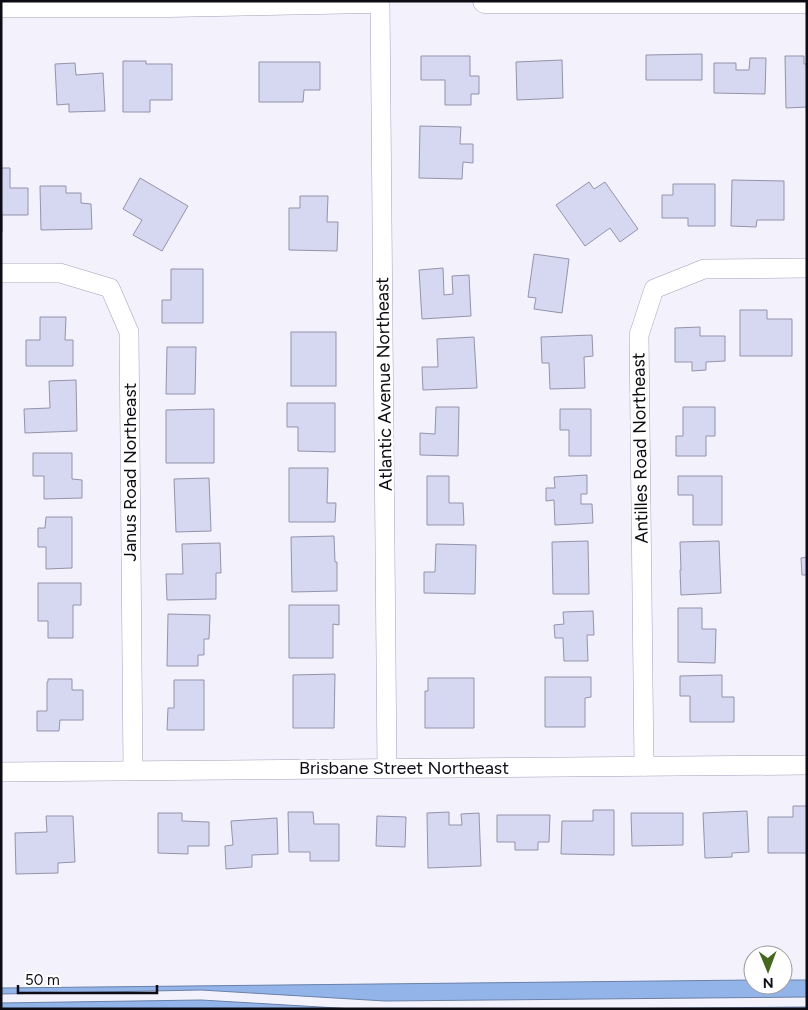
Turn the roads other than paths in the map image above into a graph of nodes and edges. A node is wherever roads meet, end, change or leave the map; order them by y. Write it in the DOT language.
graph roads {
  1 [pos="369,1"];
  2 [pos="380,1"];
  3 [pos="485,1"];
  4 [pos="678,2"];
  5 [pos="807,2"];
  6 [pos="169,3"];
  7 [pos="1,5"];
  8 [pos="807,268"];
  9 [pos="1,273"];
  10 [pos="807,764"];
  11 [pos="644,766"];
  12 [pos="387,768"];
  13 [pos="132,770"];
  14 [pos="1,772"];
  1 -- 6 [label="street"];
  2 -- 12 [label="street, Atlantic Avenue Northeast"];
  3 -- 4 [label="street"];
  4 -- 5 [label="street"];
  6 -- 7 [label="street"];
  8 -- 11 [label="street, Antilles Road Northeast"];
  9 -- 13 [label="street, Janus Road Northeast"];
  10 -- 11 [label="street, Brisbane Street Northeast"];
  11 -- 12 [label="street, Brisbane Street Northeast"];
  12 -- 13 [label="street, Brisbane Street Northeast"];
  13 -- 14 [label="street, Brisbane Street Northeast"];
}
